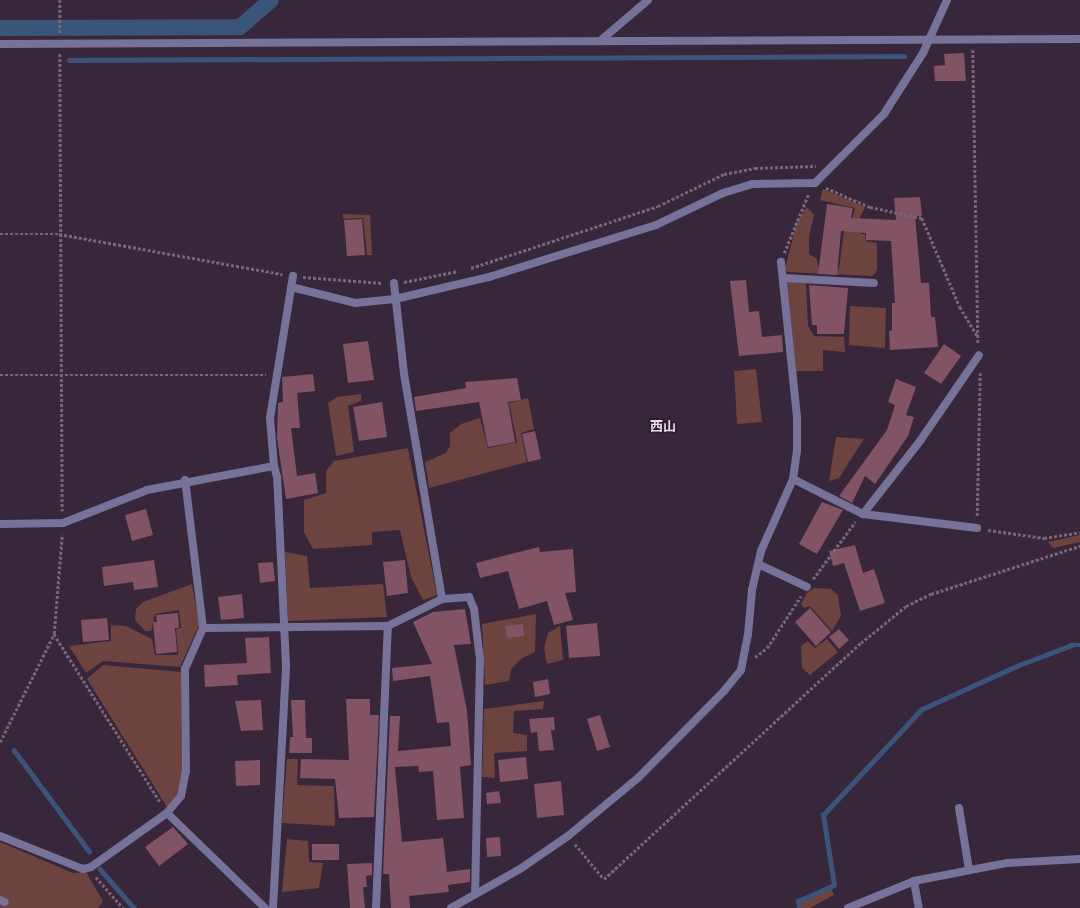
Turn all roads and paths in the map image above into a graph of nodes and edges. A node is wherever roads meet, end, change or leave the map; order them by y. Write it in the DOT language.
graph roads {
  1 [pos="60,0"];
  2 [pos="648,0"];
  3 [pos="947,0"];
  4 [pos="60,40"];
  5 [pos="929,40"];
  6 [pos="974,40"];
  7 [pos="1080,40"];
  8 [pos="600,41"];
  9 [pos="0,44"];
  10 [pos="834,167"];
  11 [pos="815,183"];
  12 [pos="0,234"];
  13 [pos="59,234"];
  14 [pos="781,262"];
  15 [pos="293,276"];
  16 [pos="782,278"];
  17 [pos="394,283"];
  18 [pos="874,283"];
  19 [pos="291,287"];
  20 [pos="395,299"];
  21 [pos="977,336"];
  22 [pos="979,355"];
  23 [pos="0,375"];
  24 [pos="61,375"];
  25 [pos="276,375"];
  26 [pos="274,466"];
  27 [pos="793,479"];
  28 [pos="185,480"];
  29 [pos="863,514"];
  30 [pos="63,523"];
  31 [pos="0,524"];
  32 [pos="977,528"];
  33 [pos="1080,532"];
  34 [pos="1080,546"];
  35 [pos="758,564"];
  36 [pos="808,587"];
  37 [pos="442,599"];
  38 [pos="388,626"];
  39 [pos="285,627"];
  40 [pos="203,628"];
  41 [pos="54,634"];
  42 [pos="0,742"];
  43 [pos="959,808"];
  44 [pos="167,813"];
  45 [pos="0,836"];
  46 [pos="568,836"];
  47 [pos="1080,859"];
  48 [pos="87,868"];
  49 [pos="969,870"];
  50 [pos="914,881"];
  51 [pos="475,894"];
  52 [pos="123,908"];
  53 [pos="265,908"];
  54 [pos="273,908"];
  55 [pos="376,908"];
  56 [pos="451,908"];
  57 [pos="848,908"];
  58 [pos="919,908"];
  1 -- 4 [label="path"];
  2 -- 8 [label="street"];
  3 -- 5 [label="street"];
  4 -- 8 [label="street"];
  4 -- 9 [label="street"];
  4 -- 13 [label="path"];
  5 -- 6 [label="street"];
  5 -- 8 [label="street"];
  5 -- 10 [label="street"];
  6 -- 7 [label="street"];
  6 -- 21 [label="path"];
  10 -- 11 [label="street"];
  10 -- 17 [label="path"];
  11 -- 14 [label="path"];
  11 -- 20 [label="street"];
  11 -- 21 [label="path"];
  12 -- 13 [label="path"];
  13 -- 15 [label="path"];
  13 -- 24 [label="path"];
  14 -- 16 [label="street"];
  15 -- 17 [label="path"];
  15 -- 19 [label="street"];
  16 -- 18 [label="street"];
  16 -- 27 [label="street"];
  17 -- 20 [label="street"];
  19 -- 20 [label="street"];
  19 -- 25 [label="street"];
  20 -- 37 [label="street"];
  21 -- 22 [label="path"];
  22 -- 29 [label="street"];
  22 -- 32 [label="path"];
  23 -- 24 [label="path"];
  24 -- 25 [label="path"];
  24 -- 30 [label="path"];
  25 -- 26 [label="street"];
  26 -- 28 [label="street"];
  26 -- 39 [label="street"];
  27 -- 29 [label="street"];
  27 -- 35 [label="street"];
  28 -- 30 [label="street"];
  28 -- 40 [label="street"];
  29 -- 32 [label="street"];
  30 -- 31 [label="street"];
  30 -- 41 [label="path"];
  32 -- 33 [label="path"];
  34 -- 46 [label="path"];
  35 -- 36 [label="street"];
  35 -- 46 [label="street"];
  37 -- 38 [label="street"];
  37 -- 51 [label="street"];
  38 -- 39 [label="street"];
  38 -- 55 [label="street"];
  39 -- 40 [label="street"];
  39 -- 54 [label="street"];
  40 -- 44 [label="street"];
  41 -- 42 [label="path"];
  41 -- 44 [label="path"];
  43 -- 49 [label="street"];
  44 -- 48 [label="street"];
  44 -- 53 [label="street"];
  45 -- 48 [label="street"];
  46 -- 51 [label="street"];
  47 -- 49 [label="street"];
  48 -- 52 [label="path"];
  49 -- 50 [label="street"];
  50 -- 57 [label="street"];
  50 -- 58 [label="street"];
  51 -- 56 [label="street"];
}
